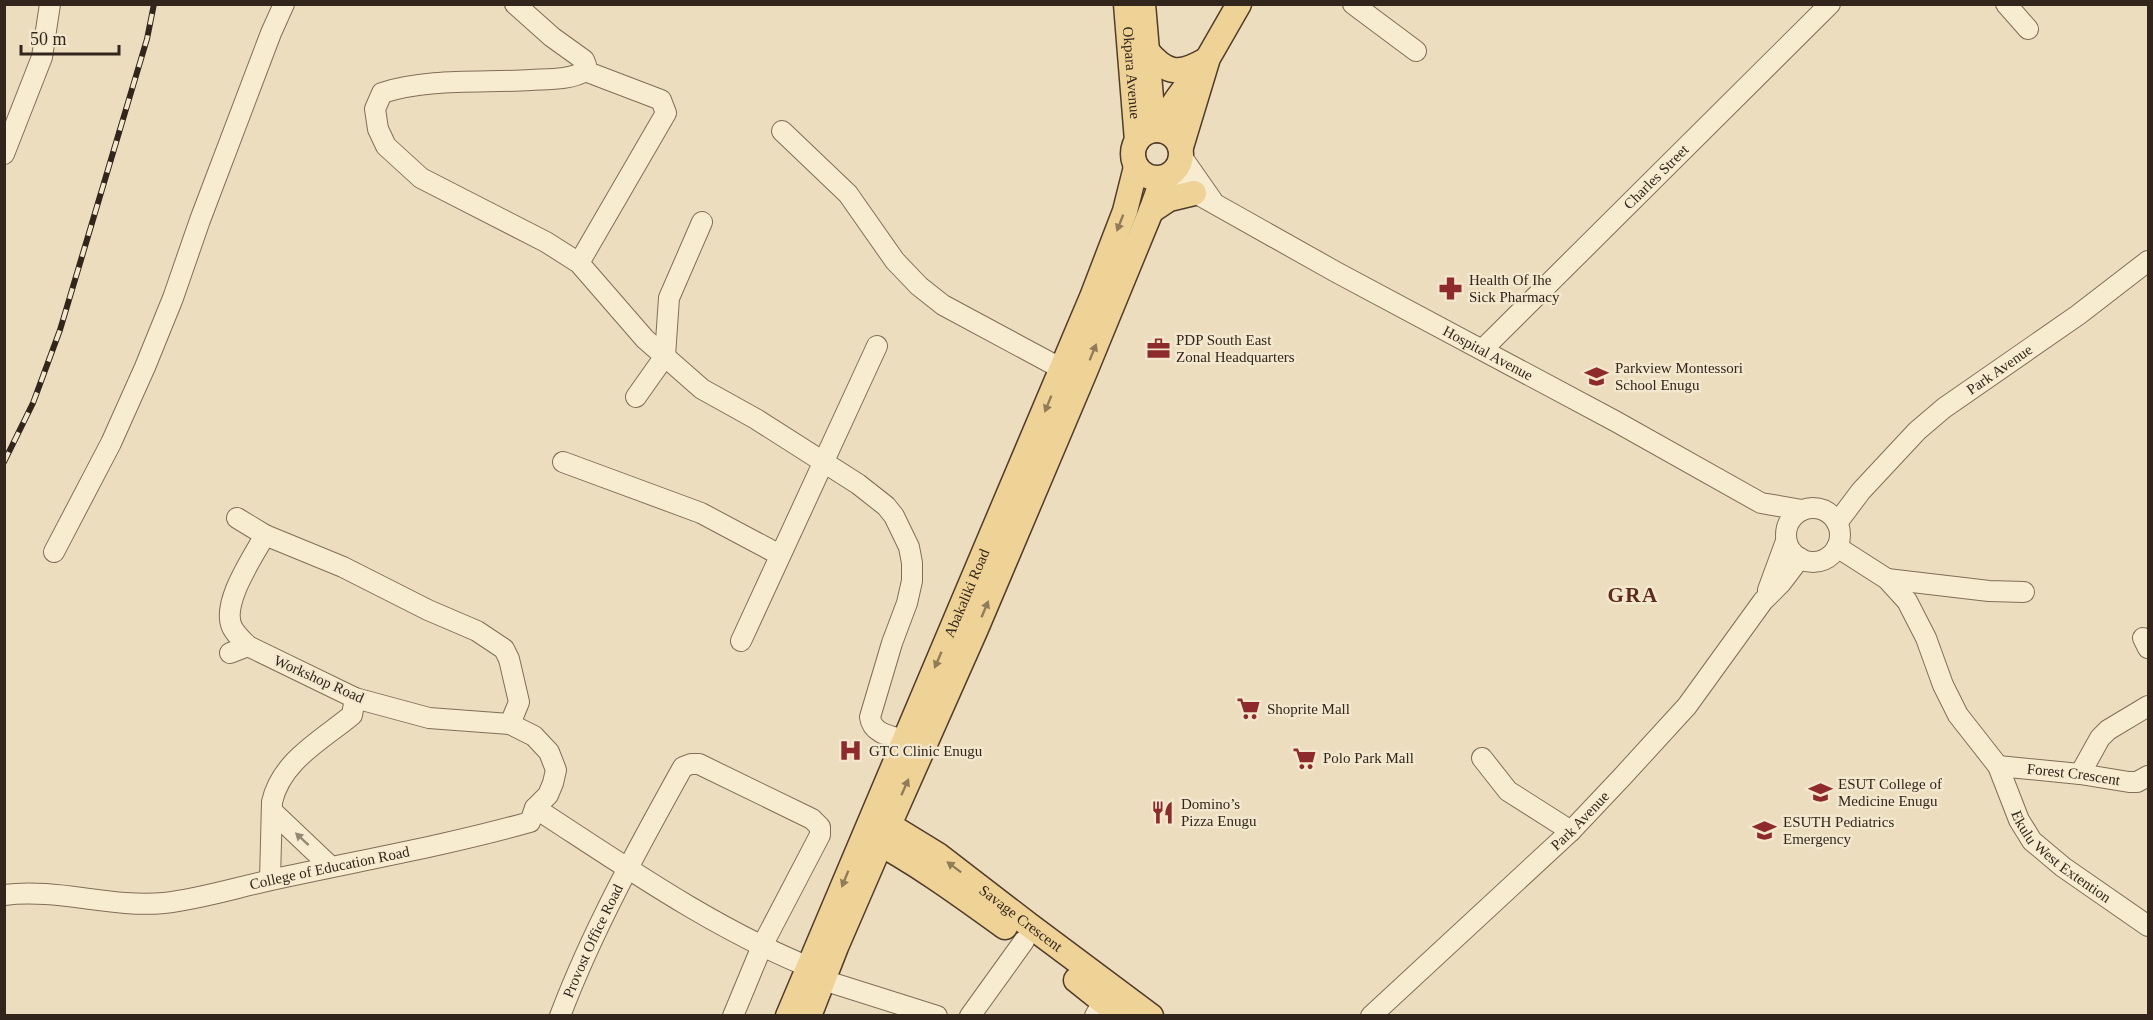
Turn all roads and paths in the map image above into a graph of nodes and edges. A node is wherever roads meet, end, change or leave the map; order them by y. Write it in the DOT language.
graph roads {
  1 [pos="50,4"];
  2 [pos="284,4"];
  3 [pos="515,4"];
  4 [pos="1126,4"];
  5 [pos="1143,4"];
  6 [pos="1239,4"];
  7 [pos="1353,4"];
  8 [pos="1830,4"];
  9 [pos="2006,4"];
  10 [pos="2028,29"];
  11 [pos="1146,51"];
  12 [pos="1416,51"];
  13 [pos="1207,62"];
  14 [pos="585,70"];
  15 [pos="782,131"];
  16 [pos="1151,134"];
  17 [pos="1181,152"];
  18 [pos="4,154"];
  19 [pos="1136,167"];
  20 [pos="1165,178"];
  21 [pos="1194,193"];
  22 [pos="1216,204"];
  23 [pos="1151,211"];
  24 [pos="702,222"];
  25 [pos="2148,261"];
  26 [pos="579,263"];
  27 [pos="877,346"];
  28 [pos="1483,349"];
  29 [pos="665,356"];
  30 [pos="1062,369"];
  31 [pos="636,397"];
  32 [pos="1045,438"];
  33 [pos="563,462"];
  34 [pos="824,462"];
  35 [pos="1761,503"];
  36 [pos="1802,510"];
  37 [pos="1832,517"];
  38 [pos="237,518"];
  39 [pos="265,535"];
  40 [pos="1786,537"];
  41 [pos="1837,547"];
  42 [pos="54,552"];
  43 [pos="780,555"];
  44 [pos="1800,558"];
  45 [pos="1887,579"];
  46 [pos="2024,592"];
  47 [pos="1763,601"];
  48 [pos="741,641"];
  49 [pos="355,698"];
  50 [pos="2148,706"];
  51 [pos="510,724"];
  52 [pos="905,740"];
  53 [pos="1482,758"];
  54 [pos="1998,766"];
  55 [pos="2080,774"];
  56 [pos="2148,776"];
  57 [pos="535,808"];
  58 [pos="272,811"];
  59 [pos="876,829"];
  60 [pos="1571,831"];
  61 [pos="332,867"];
  62 [pos="627,867"];
  63 [pos="270,880"];
  64 [pos="4,895"];
  65 [pos="2148,926"];
  66 [pos="1024,941"];
  67 [pos="762,946"];
  68 [pos="816,974"];
  69 [pos="1106,1011"];
  70 [pos="561,1016"];
  71 [pos="734,1016"];
  72 [pos="788,1016"];
  73 [pos="810,1016"];
  74 [pos="937,1016"];
  75 [pos="970,1016"];
  76 [pos="1152,1016"];
  77 [pos="1371,1016"];
  1 -- 18 [label="street"];
  2 -- 42 [label="street"];
  3 -- 14 [label="street"];
  4 -- 16 [label="main road, Okpara Avenue"];
  5 -- 11 [label="main road, Okpara Avenue"];
  6 -- 13 [label="main road"];
  7 -- 12 [label="street"];
  8 -- 28 [label="street, Charles Street"];
  9 -- 10 [label="street"];
  11 -- 13 [label="main road"];
  11 -- 16 [label="main road, Okpara Avenue"];
  13 -- 16 [label="main road"];
  13 -- 17 [label="main road"];
  14 -- 26 [label="street"];
  14 -- 26 [label="street"];
  15 -- 30 [label="street"];
  16 -- 17 [label="main road"];
  16 -- 19 [label="main road"];
  17 -- 20 [label="main road"];
  17 -- 22 [label="street"];
  19 -- 20 [label="main road"];
  19 -- 30 [label="main road, Abakaliki Road, one-way"];
  20 -- 21 [label="street, Hospital Avenue"];
  20 -- 23 [label="main road, Abakaliki Road"];
  21 -- 22 [label="street, Hospital Avenue"];
  21 -- 23 [label="main road"];
  22 -- 28 [label="street, Hospital Avenue"];
  32 -- 23 [label="main road, Abakaliki Road, one-way"];
  24 -- 29 [label="street"];
  25 -- 37 [label="street, Park Avenue"];
  26 -- 29 [label="street"];
  27 -- 34 [label="street"];
  28 -- 35 [label="street, Hospital Avenue"];
  29 -- 31 [label="street"];
  29 -- 34 [label="street"];
  30 -- 32 [label="main road, Abakaliki Road, one-way"];
  32 -- 52 [label="main road, Abakaliki Road, one-way"];
  59 -- 32 [label="main road, Abakaliki Road, one-way"];
  33 -- 43 [label="street"];
  34 -- 43 [label="street"];
  34 -- 52 [label="street"];
  35 -- 36 [label="street"];
  35 -- 40 [label="street"];
  36 -- 37 [label="street"];
  36 -- 40 [label="street"];
  37 -- 41 [label="street"];
  38 -- 39 [label="street"];
  39 -- 49 [label="street, Workshop Road"];
  39 -- 51 [label="street"];
  40 -- 44 [label="street"];
  40 -- 47 [label="street"];
  41 -- 44 [label="street"];
  41 -- 45 [label="street"];
  43 -- 48 [label="street"];
  44 -- 47 [label="street"];
  45 -- 46 [label="street"];
  45 -- 54 [label="street, Ekulu West Extention"];
  47 -- 60 [label="street, Park Avenue"];
  49 -- 51 [label="street, Workshop Road"];
  49 -- 58 [label="street"];
  50 -- 55 [label="street"];
  51 -- 57 [label="street, Workshop Road"];
  52 -- 59 [label="main road, Abakaliki Road"];
  53 -- 60 [label="street"];
  54 -- 55 [label="street, Forest Crescent"];
  54 -- 65 [label="street, Ekulu West Extention"];
  55 -- 56 [label="street, Forest Crescent"];
  57 -- 61 [label="street, College of Education Road"];
  57 -- 62 [label="street"];
  61 -- 58 [label="street, College of Education Road, one-way"];
  58 -- 63 [label="street"];
  59 -- 66 [label="main road, Savage Crescent"];
  59 -- 68 [label="main road, Abakaliki Road"];
  76 -- 59 [label="main road, Savage Crescent, one-way"];
  60 -- 77 [label="street, Park Avenue"];
  61 -- 63 [label="street, College of Education Road"];
  62 -- 67 [label="street"];
  62 -- 67 [label="street"];
  62 -- 70 [label="street, Provost Office Road"];
  63 -- 64 [label="street, College of Education Road"];
  66 -- 69 [label="main road, Savage Crescent"];
  66 -- 75 [label="street"];
  67 -- 68 [label="street"];
  67 -- 71 [label="street"];
  68 -- 72 [label="main road, Abakaliki Road"];
  68 -- 73 [label="main road, Abakaliki Road"];
  68 -- 74 [label="street"];
}
